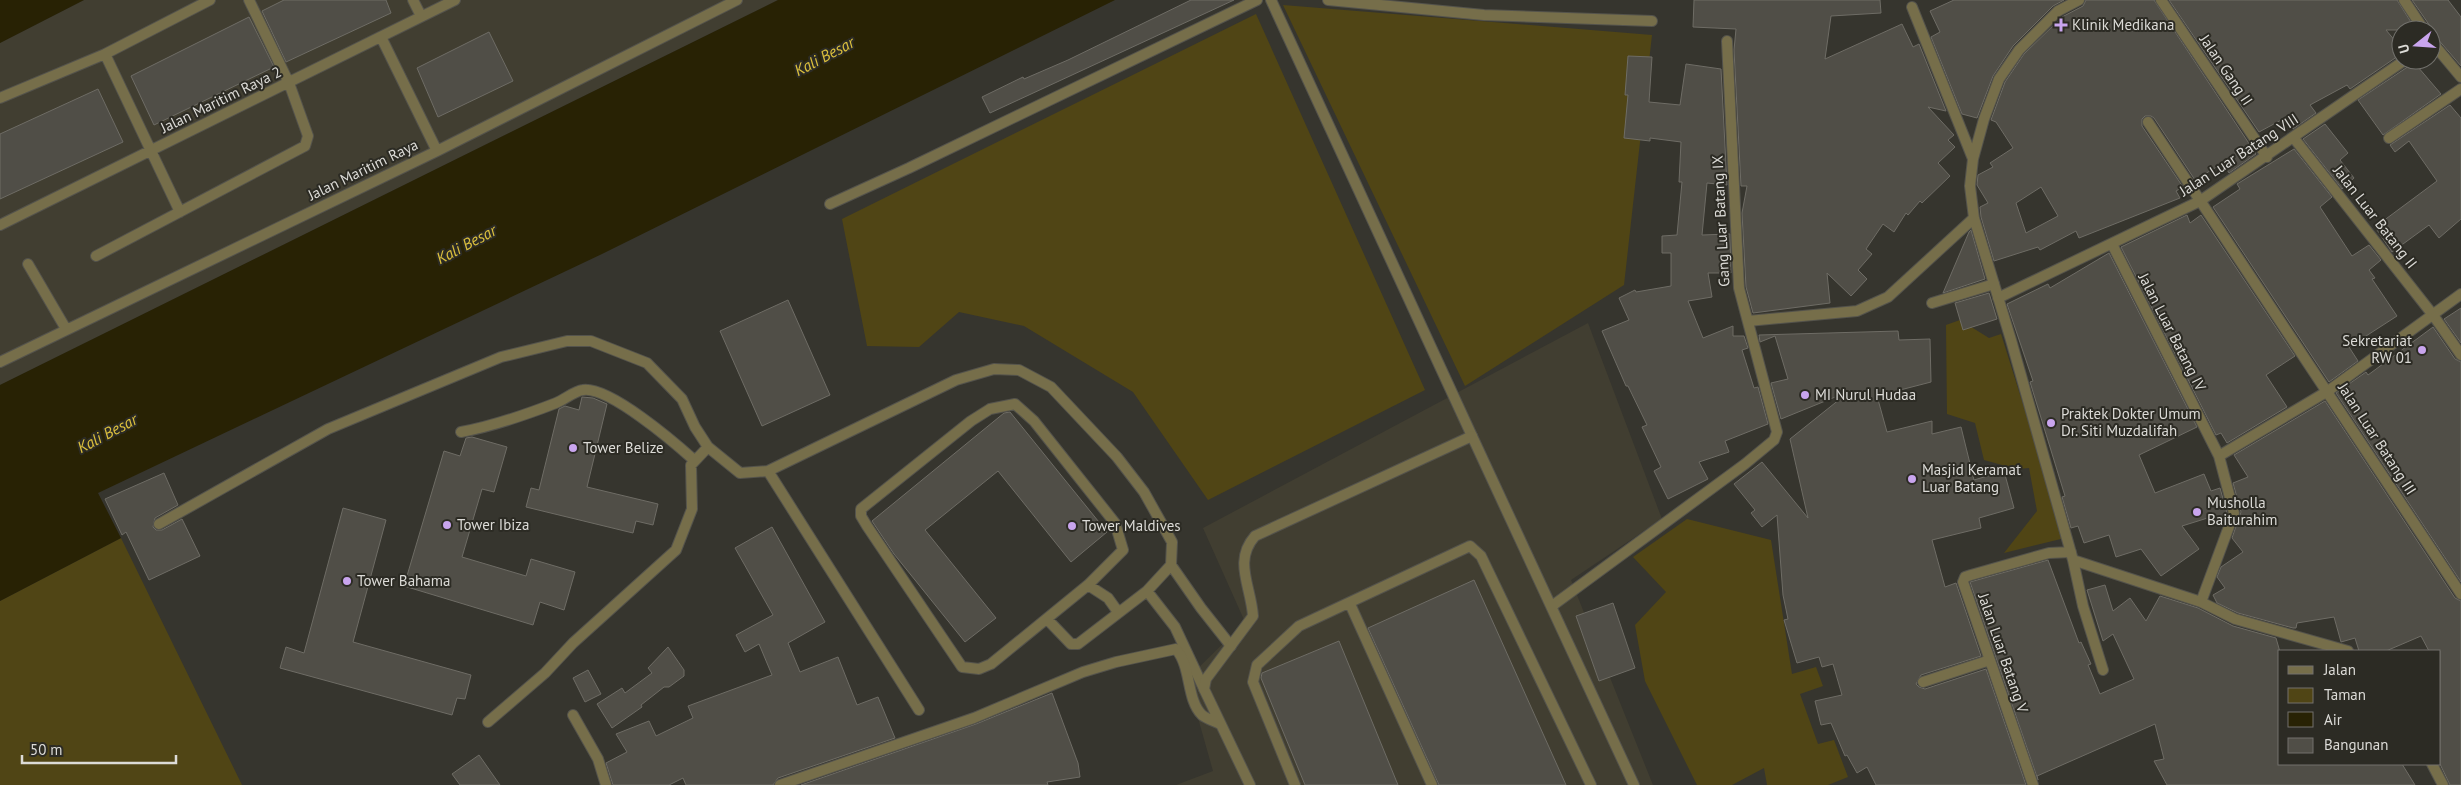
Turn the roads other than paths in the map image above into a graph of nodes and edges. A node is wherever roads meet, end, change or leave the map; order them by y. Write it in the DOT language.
graph roads {
  1 [pos="210,0"];
  2 [pos="249,0"];
  3 [pos="413,0"];
  4 [pos="455,0"];
  5 [pos="737,0"];
  6 [pos="1257,0"];
  7 [pos="1271,0"];
  8 [pos="1328,0"];
  9 [pos="2079,0"];
  10 [pos="2161,0"];
  11 [pos="2404,0"];
  12 [pos="1912,7"];
  13 [pos="421,16"];
  14 [pos="2417,20"];
  15 [pos="1652,21"];
  16 [pos="381,38"];
  17 [pos="1727,41"];
  18 [pos="105,54"];
  19 [pos="2441,54"];
  20 [pos="2391,70"];
  21 [pos="2461,77"];
  22 [pos="290,83"];
  23 [pos="2461,89"];
  24 [pos="0,98"];
  25 [pos="2148,122"];
  26 [pos="2293,137"];
  27 [pos="2389,138"];
  28 [pos="152,150"];
  29 [pos="437,151"];
  30 [pos="2267,157"];
  31 [pos="1973,159"];
  32 [pos="2200,201"];
  33 [pos="830,204"];
  34 [pos="180,212"];
  35 [pos="1974,218"];
  36 [pos="0,225"];
  37 [pos="2112,244"];
  38 [pos="96,256"];
  39 [pos="28,264"];
  40 [pos="1994,284"];
  41 [pos="2461,294"];
  42 [pos="1998,298"];
  43 [pos="1932,303"];
  44 [pos="2433,315"];
  45 [pos="1748,320"];
  46 [pos="66,330"];
  47 [pos="2461,355"];
  48 [pos="0,362"];
  49 [pos="2328,391"];
  50 [pos="461,432"];
  51 [pos="1472,436"];
  52 [pos="708,447"];
  53 [pos="2219,456"];
  54 [pos="694,460"];
  55 [pos="768,470"];
  56 [pos="159,524"];
  57 [pos="2072,556"];
  58 [pos="1171,565"];
  59 [pos="1088,585"];
  60 [pos="1147,591"];
  61 [pos="2461,594"];
  62 [pos="2201,602"];
  63 [pos="1350,604"];
  64 [pos="1552,606"];
  65 [pos="1118,612"];
  66 [pos="1047,619"];
  67 [pos="1231,646"];
  68 [pos="2345,650"];
  69 [pos="1990,660"];
  70 [pos="2103,670"];
  71 [pos="1923,682"];
  72 [pos="1204,689"];
  73 [pos="919,710"];
  74 [pos="573,715"];
  75 [pos="488,722"];
  76 [pos="1220,724"];
  77 [pos="2433,765"];
  78 [pos="798,782"];
  79 [pos="606,785"];
  80 [pos="780,785"];
  81 [pos="1250,785"];
  82 [pos="1295,785"];
  83 [pos="1432,785"];
  84 [pos="1590,785"];
  85 [pos="1634,785"];
  86 [pos="2033,785"];
  87 [pos="2443,785"];
  1 -- 18 [label="street"];
  2 -- 22 [label="street"];
  3 -- 13 [label="street"];
  4 -- 13 [label="street, Jalan Maritim Raya 2"];
  5 -- 29 [label="street, Jalan Maritim Raya"];
  6 -- 33 [label="street"];
  7 -- 51 [label="street"];
  8 -- 15 [label="street"];
  9 -- 31 [label="street"];
  10 -- 30 [label="street, Jalan Gang II"];
  11 -- 14 [label="street"];
  12 -- 31 [label="street"];
  13 -- 16 [label="street, Jalan Maritim Raya 2"];
  16 -- 22 [label="street, Jalan Maritim Raya 2"];
  16 -- 29 [label="street"];
  17 -- 45 [label="street, Gang Luar Batang IX"];
  18 -- 24 [label="street"];
  18 -- 28 [label="street"];
  19 -- 21 [label="street"];
  20 -- 26 [label="street, Jalan Luar Batang VIII"];
  22 -- 28 [label="street, Jalan Maritim Raya 2"];
  22 -- 34 [label="street"];
  23 -- 27 [label="street"];
  25 -- 32 [label="street, Jalan Luar Batang III"];
  26 -- 30 [label="street, Jalan Luar Batang VIII"];
  26 -- 44 [label="street, Jalan Luar Batang II"];
  28 -- 34 [label="street"];
  28 -- 36 [label="street, Jalan Maritim Raya 2"];
  29 -- 46 [label="street, Jalan Maritim Raya"];
  30 -- 32 [label="street, Jalan Luar Batang VIII"];
  31 -- 35 [label="street"];
  32 -- 37 [label="street, Jalan Luar Batang VIII"];
  32 -- 49 [label="street, Jalan Luar Batang III"];
  34 -- 38 [label="street"];
  35 -- 40 [label="street"];
  35 -- 45 [label="street"];
  37 -- 42 [label="street, Jalan Luar Batang VIII"];
  37 -- 53 [label="street, Jalan Luar Batang IV"];
  39 -- 46 [label="street"];
  40 -- 42 [label="street"];
  40 -- 43 [label="street"];
  41 -- 44 [label="street"];
  42 -- 57 [label="street"];
  44 -- 47 [label="street, Jalan Luar Batang II"];
  44 -- 49 [label="street"];
  45 -- 64 [label="street, Gang Luar Batang IX"];
  46 -- 48 [label="street, Jalan Maritim Raya"];
  49 -- 53 [label="street"];
  49 -- 61 [label="street, Jalan Luar Batang III"];
  50 -- 54 [label="street"];
  51 -- 64 [label="street"];
  51 -- 67 [label="street"];
  52 -- 54 [label="street"];
  52 -- 55 [label="street"];
  52 -- 56 [label="street"];
  53 -- 62 [label="street, Jalan Luar Batang IV"];
  54 -- 75 [label="street"];
  55 -- 58 [label="street"];
  55 -- 73 [label="street"];
  57 -- 62 [label="street, Jalan Luar Batang V"];
  57 -- 69 [label="street, Jalan Luar Batang V"];
  57 -- 70 [label="street"];
  58 -- 60 [label="street"];
  58 -- 67 [label="street"];
  59 -- 65 [label="street"];
  59 -- 66 [label="street"];
  59 -- 66 [label="street"];
  60 -- 65 [label="street"];
  60 -- 72 [label="street"];
  62 -- 68 [label="street, Jalan Luar Batang V"];
  63 -- 82 [label="street"];
  63 -- 83 [label="street"];
  63 -- 84 [label="street"];
  64 -- 85 [label="street"];
  65 -- 66 [label="street"];
  67 -- 72 [label="street"];
  69 -- 71 [label="street"];
  69 -- 86 [label="street, Jalan Luar Batang V"];
  72 -- 76 [label="street"];
  74 -- 79 [label="street"];
  76 -- 78 [label="street"];
  76 -- 81 [label="street"];
  77 -- 87 [label="street"];
  78 -- 80 [label="street"];
}
